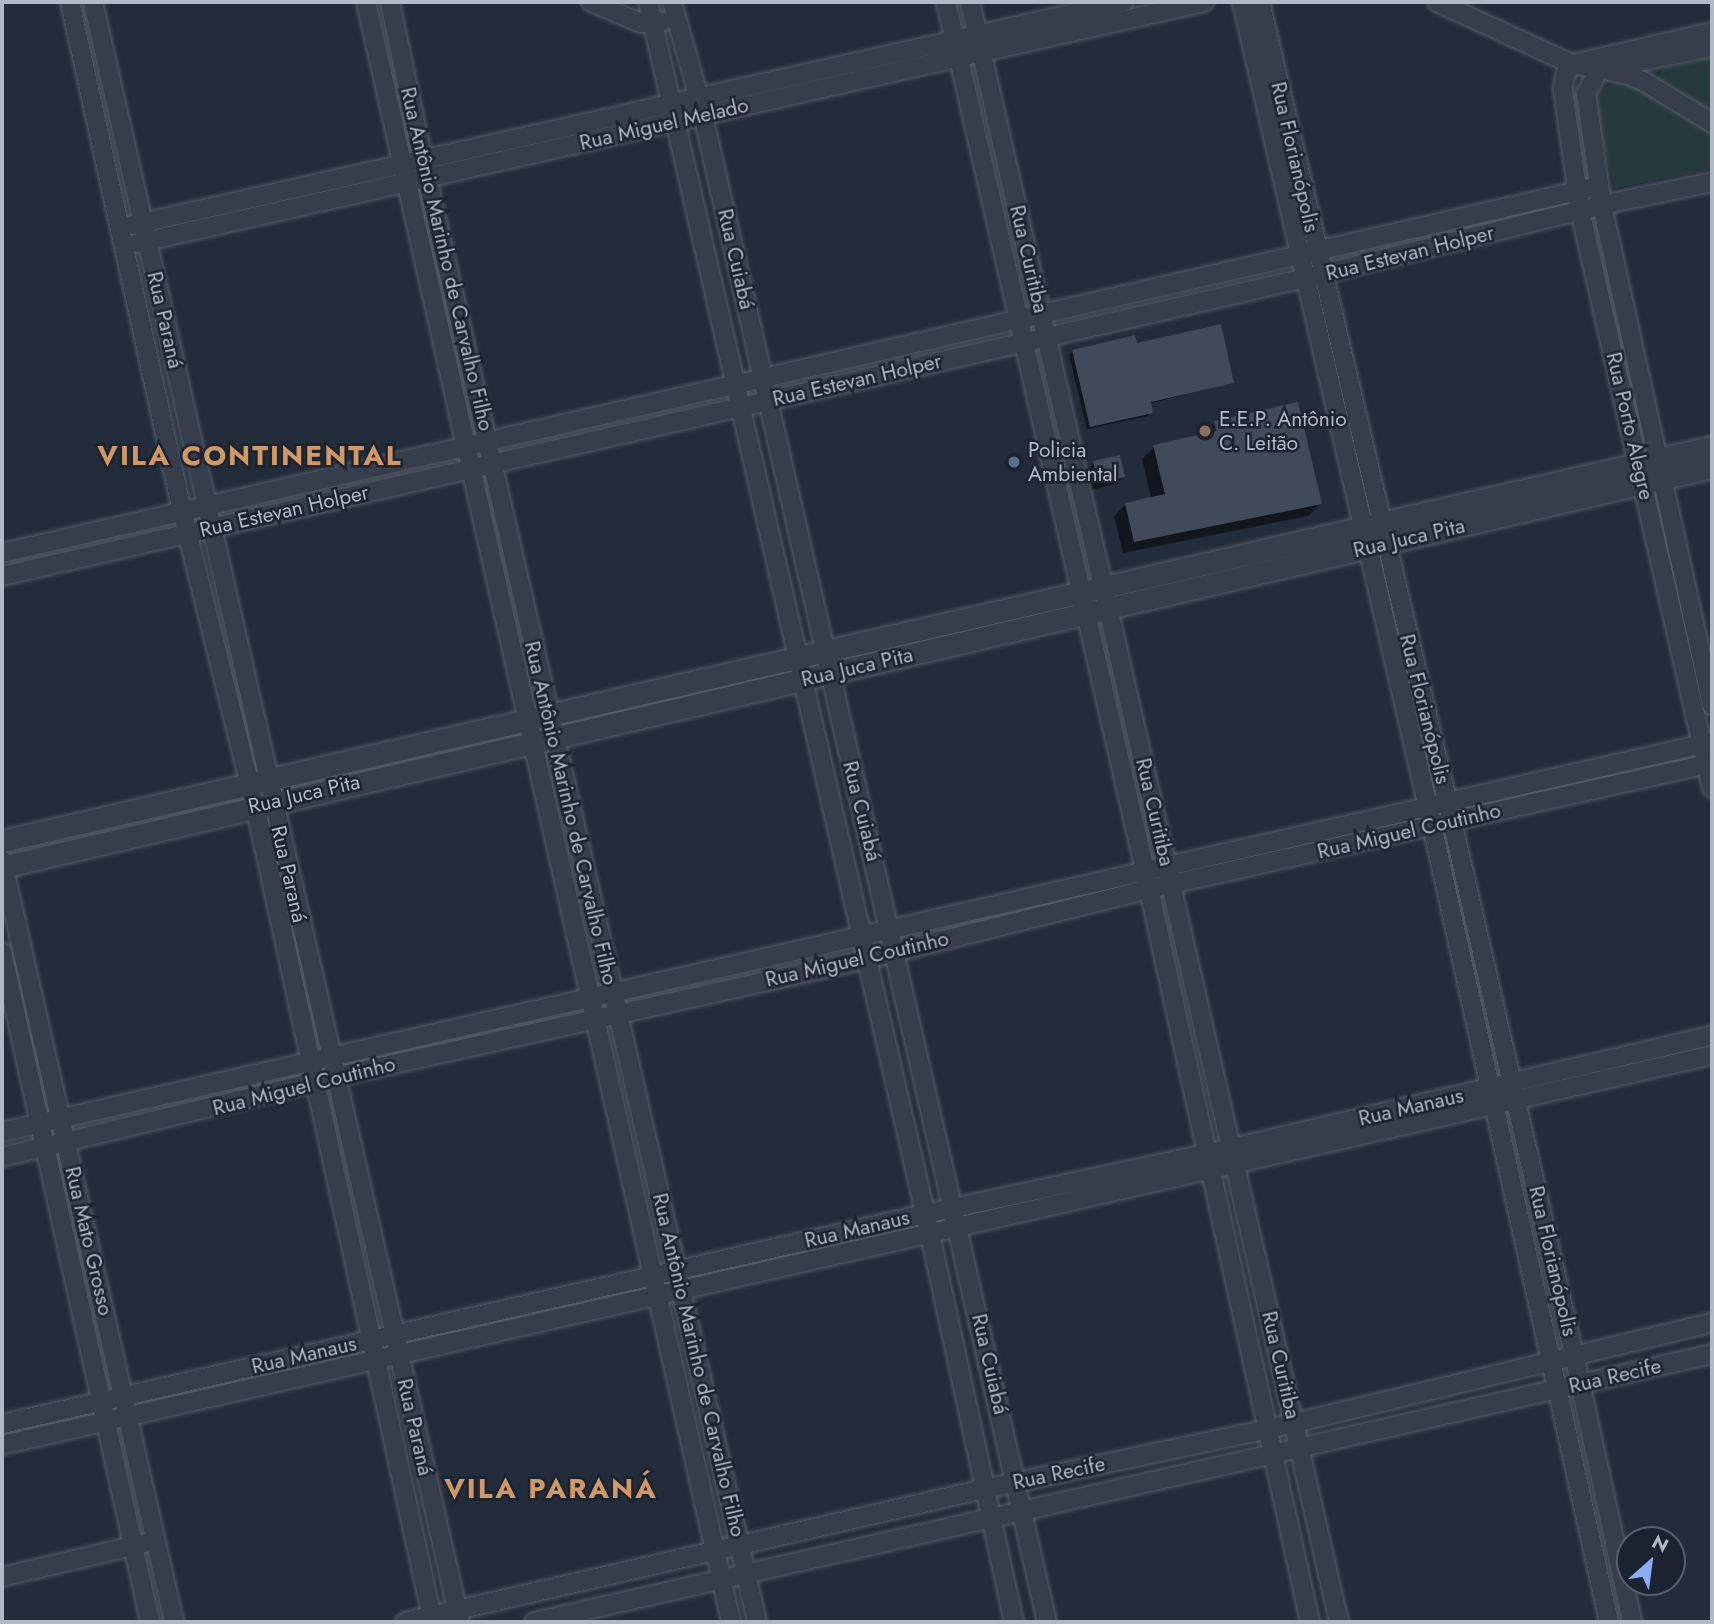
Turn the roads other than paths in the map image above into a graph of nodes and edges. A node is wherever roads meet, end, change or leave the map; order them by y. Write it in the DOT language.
graph roads {
  1 [pos="70,2"];
  2 [pos="93,2"];
  3 [pos="366,2"];
  4 [pos="390,2"];
  5 [pos="591,2"];
  6 [pos="648,2"];
  7 [pos="672,2"];
  8 [pos="946,2"];
  9 [pos="970,2"];
  10 [pos="1124,2"];
  11 [pos="1204,2"];
  12 [pos="1242,2"];
  13 [pos="1260,2"];
  14 [pos="1437,2"];
  15 [pos="676,21"];
  16 [pos="653,22"];
  17 [pos="1712,33"];
  18 [pos="980,43"];
  19 [pos="1712,47"];
  20 [pos="956,49"];
  21 [pos="1572,64"];
  22 [pos="1599,70"];
  23 [pos="699,97"];
  24 [pos="671,104"];
  25 [pos="703,116"];
  26 [pos="675,122"];
  27 [pos="1712,123"];
  28 [pos="423,160"];
  29 [pos="403,164"];
  30 [pos="427,178"];
  31 [pos="407,182"];
  32 [pos="1712,182"];
  33 [pos="1598,186"];
  34 [pos="1576,192"];
  35 [pos="1602,205"];
  36 [pos="1580,210"];
  37 [pos="143,223"];
  38 [pos="121,228"];
  39 [pos="147,242"];
  40 [pos="125,246"];
  41 [pos="1309,253"];
  42 [pos="1314,276"];
  43 [pos="1041,315"];
  44 [pos="1019,319"];
  45 [pos="1046,337"];
  46 [pos="1024,342"];
  47 [pos="764,378"];
  48 [pos="735,385"];
  49 [pos="768,400"];
  50 [pos="740,407"];
  51 [pos="488,441"];
  52 [pos="467,446"];
  53 [pos="1712,447"];
  54 [pos="493,464"];
  55 [pos="1712,467"];
  56 [pos="471,468"];
  57 [pos="1651,472"];
  58 [pos="207,506"];
  59 [pos="182,511"];
  60 [pos="212,528"];
  61 [pos="188,533"];
  62 [pos="1374,536"];
  63 [pos="2,552"];
  64 [pos="2,576"];
  65 [pos="1092,589"];
  66 [pos="1108,608"];
  67 [pos="1087,613"];
  68 [pos="824,650"];
  69 [pos="797,657"];
  70 [pos="828,673"];
  71 [pos="802,680"];
  72 [pos="1712,705"];
  73 [pos="550,715"];
  74 [pos="528,720"];
  75 [pos="555,737"];
  76 [pos="533,742"];
  77 [pos="1707,743"];
  78 [pos="1710,764"];
  79 [pos="259,782"];
  80 [pos="1712,788"];
  81 [pos="264,803"];
  82 [pos="1448,803"];
  83 [pos="1428,807"];
  84 [pos="1452,821"];
  85 [pos="1432,826"];
  86 [pos="2,841"];
  87 [pos="2,864"];
  88 [pos="1167,866"];
  89 [pos="1147,880"];
  90 [pos="1172,886"];
  91 [pos="891,929"];
  92 [pos="862,936"];
  93 [pos="896,951"];
  94 [pos="2,953"];
  95 [pos="867,959"];
  96 [pos="612,993"];
  97 [pos="590,998"];
  98 [pos="616,1013"];
  99 [pos="595,1020"];
  100 [pos="1712,1035"];
  101 [pos="1712,1055"];
  102 [pos="330,1057"];
  103 [pos="311,1062"];
  104 [pos="335,1077"];
  105 [pos="316,1083"];
  106 [pos="1513,1092"];
  107 [pos="1492,1097"];
  108 [pos="61,1119"];
  109 [pos="39,1124"];
  110 [pos="2,1132"];
  111 [pos="66,1144"];
  112 [pos="45,1148"];
  113 [pos="1234,1156"];
  114 [pos="2,1157"];
  115 [pos="1209,1161"];
  116 [pos="1126,1180"];
  117 [pos="953,1208"];
  118 [pos="925,1214"];
  119 [pos="957,1227"];
  120 [pos="930,1234"];
  121 [pos="678,1271"];
  122 [pos="654,1276"];
  123 [pos="682,1290"];
  124 [pos="659,1296"];
  125 [pos="1712,1323"];
  126 [pos="394,1334"];
  127 [pos="373,1339"];
  128 [pos="399,1354"];
  129 [pos="1712,1354"];
  130 [pos="1574,1355"];
  131 [pos="377,1359"];
  132 [pos="1551,1362"];
  133 [pos="1581,1384"];
  134 [pos="1558,1389"];
  135 [pos="124,1397"];
  136 [pos="102,1400"];
  137 [pos="128,1416"];
  138 [pos="107,1421"];
  139 [pos="1294,1422"];
  140 [pos="2,1424"];
  141 [pos="1269,1429"];
  142 [pos="2,1445"];
  143 [pos="1300,1448"];
  144 [pos="1274,1454"];
  145 [pos="1017,1481"];
  146 [pos="984,1489"];
  147 [pos="1024,1511"];
  148 [pos="991,1519"];
  149 [pos="156,1541"];
  150 [pos="741,1544"];
  151 [pos="135,1546"];
  152 [pos="715,1551"];
  153 [pos="747,1574"];
  154 [pos="2,1577"];
  155 [pos="722,1580"];
  156 [pos="458,1616"];
  157 [pos="432,1619"];
  158 [pos="150,1622"];
  159 [pos="174,1622"];
  160 [pos="405,1622"];
  161 [pos="534,1622"];
  162 [pos="731,1622"];
  163 [pos="757,1622"];
  164 [pos="1014,1622"];
  165 [pos="1047,1622"];
  166 [pos="1310,1622"];
  167 [pos="1339,1622"];
  168 [pos="1609,1622"];
  169 [pos="1632,1622"];
  1 -- 38 [label="street, Rua Paraná"];
  2 -- 37 [label="street, Rua Paraná"];
  3 -- 29 [label="street, Rua Antônio Marinho de Carvalho Filho"];
  4 -- 28 [label="street, Rua Antônio Marinho de Carvalho Filho"];
  5 -- 16 [label="street"];
  6 -- 16 [label="street, Rua Cuiabá"];
  7 -- 15 [label="street, Rua Cuiabá"];
  8 -- 20 [label="street, Rua Curitiba"];
  9 -- 18 [label="street, Rua Curitiba"];
  10 -- 18 [label="street, Rua Miguel Melado"];
  11 -- 18 [label="street, Rua Miguel Melado"];
  12 -- 41 [label="street, Rua Florianópolis"];
  13 -- 41 [label="street, Rua Florianópolis"];
  14 -- 21 [label="street"];
  15 -- 16 [label="street"];
  15 -- 23 [label="street, Rua Cuiabá"];
  16 -- 24 [label="street, Rua Cuiabá"];
  17 -- 21 [label="street"];
  18 -- 20 [label="street, Rua Miguel Melado"];
  18 -- 43 [label="street, Rua Curitiba"];
  19 -- 22 [label="street"];
  20 -- 23 [label="street, Rua Miguel Melado"];
  20 -- 25 [label="street, Rua Miguel Melado"];
  20 -- 44 [label="street, Rua Curitiba"];
  21 -- 22 [label="street"];
  21 -- 34 [label="street, Rua Porto Alegre"];
  22 -- 27 [label="street"];
  22 -- 33 [label="street, Rua Porto Alegre"];
  23 -- 24 [label="street, Rua Miguel Melado"];
  23 -- 25 [label="street, Rua Cuiabá"];
  24 -- 26 [label="street, Rua Cuiabá"];
  24 -- 28 [label="street, Rua Miguel Melado"];
  25 -- 26 [label="street, Rua Miguel Melado"];
  25 -- 47 [label="street, Rua Cuiabá"];
  26 -- 30 [label="street, Rua Miguel Melado"];
  26 -- 48 [label="street, Rua Cuiabá"];
  28 -- 29 [label="street, Rua Miguel Melado"];
  28 -- 30 [label="street, Rua Antônio Marinho de Carvalho Filho"];
  29 -- 31 [label="street, Rua Antônio Marinho de Carvalho Filho"];
  29 -- 37 [label="street, Rua Miguel Melado"];
  30 -- 31 [label="street, Rua Miguel Melado"];
  30 -- 51 [label="street, Rua Antônio Marinho de Carvalho Filho"];
  31 -- 39 [label="street, Rua Miguel Melado"];
  31 -- 52 [label="street, Rua Antônio Marinho de Carvalho Filho"];
  32 -- 35 [label="street, Rua Estevan Holper"];
  33 -- 34 [label="street, Rua Estevan Holper"];
  33 -- 35 [label="street, Rua Porto Alegre"];
  34 -- 36 [label="street, Rua Porto Alegre"];
  34 -- 41 [label="street, Rua Estevan Holper"];
  35 -- 36 [label="street, Rua Estevan Holper"];
  35 -- 57 [label="street, Rua Porto Alegre"];
  36 -- 42 [label="street, Rua Estevan Holper"];
  36 -- 57 [label="street, Rua Porto Alegre"];
  37 -- 38 [label="street, Rua Miguel Melado"];
  37 -- 39 [label="street, Rua Paraná"];
  38 -- 40 [label="street, Rua Paraná"];
  39 -- 40 [label="street, Rua Miguel Melado"];
  39 -- 58 [label="street, Rua Paraná"];
  40 -- 59 [label="street, Rua Paraná"];
  41 -- 42 [label="street, Rua Florianópolis"];
  41 -- 43 [label="street, Rua Estevan Holper"];
  42 -- 45 [label="street, Rua Estevan Holper"];
  42 -- 62 [label="street, Rua Florianópolis"];
  43 -- 44 [label="street, Rua Estevan Holper"];
  43 -- 45 [label="street, Rua Curitiba"];
  44 -- 46 [label="street, Rua Curitiba"];
  44 -- 47 [label="street, Rua Estevan Holper"];
  45 -- 46 [label="street, Rua Estevan Holper"];
  45 -- 65 [label="street, Rua Curitiba"];
  46 -- 49 [label="street, Rua Estevan Holper"];
  46 -- 65 [label="street, Rua Curitiba"];
  47 -- 48 [label="street, Rua Estevan Holper"];
  47 -- 49 [label="street, Rua Cuiabá"];
  48 -- 50 [label="street, Rua Cuiabá"];
  48 -- 51 [label="street, Rua Estevan Holper"];
  49 -- 50 [label="street, Rua Estevan Holper"];
  49 -- 68 [label="street, Rua Cuiabá"];
  50 -- 54 [label="street, Rua Estevan Holper"];
  50 -- 69 [label="street, Rua Cuiabá"];
  51 -- 52 [label="street, Rua Estevan Holper"];
  51 -- 54 [label="street, Rua Antônio Marinho de Carvalho Filho"];
  52 -- 56 [label="street, Rua Antônio Marinho de Carvalho Filho"];
  52 -- 58 [label="street, Rua Estevan Holper"];
  53 -- 57 [label="street, Rua Juca Pita"];
  54 -- 56 [label="street, Rua Estevan Holper"];
  54 -- 73 [label="street, Rua Antônio Marinho de Carvalho Filho"];
  55 -- 57 [label="street, Rua Juca Pita"];
  56 -- 60 [label="street, Rua Estevan Holper"];
  56 -- 74 [label="street, Rua Antônio Marinho de Carvalho Filho"];
  57 -- 62 [label="street, Rua Juca Pita"];
  57 -- 72 [label="street, Rua Porto Alegre"];
  57 -- 77 [label="street, Rua Porto Alegre"];
  58 -- 59 [label="street, Rua Estevan Holper"];
  58 -- 60 [label="street, Rua Paraná"];
  59 -- 61 [label="street, Rua Paraná"];
  59 -- 63 [label="street, Rua Estevan Holper"];
  60 -- 61 [label="street, Rua Estevan Holper"];
  60 -- 79 [label="street, Rua Paraná"];
  61 -- 64 [label="street, Rua Estevan Holper"];
  61 -- 79 [label="street, Rua Paraná"];
  62 -- 65 [label="street, Rua Juca Pita"];
  62 -- 66 [label="street, Rua Juca Pita"];
  62 -- 82 [label="street, Rua Florianópolis"];
  62 -- 83 [label="street, Rua Florianópolis"];
  65 -- 66 [label="street, Rua Curitiba"];
  65 -- 67 [label="street, Rua Curitiba"];
  65 -- 68 [label="street, Rua Juca Pita"];
  66 -- 67 [label="street, Rua Juca Pita"];
  66 -- 88 [label="street, Rua Curitiba"];
  67 -- 70 [label="street, Rua Juca Pita"];
  67 -- 89 [label="street, Rua Curitiba"];
  68 -- 69 [label="street, Rua Juca Pita"];
  68 -- 70 [label="street, Rua Cuiabá"];
  69 -- 71 [label="street, Rua Cuiabá"];
  69 -- 73 [label="street, Rua Juca Pita"];
  70 -- 71 [label="street, Rua Juca Pita"];
  70 -- 91 [label="street, Rua Cuiabá"];
  71 -- 75 [label="street, Rua Juca Pita"];
  71 -- 92 [label="street, Rua Cuiabá"];
  73 -- 74 [label="street, Rua Juca Pita"];
  73 -- 75 [label="street, Rua Antônio Marinho de Carvalho Filho"];
  74 -- 76 [label="street, Rua Antônio Marinho de Carvalho Filho"];
  74 -- 79 [label="street, Rua Juca Pita"];
  75 -- 76 [label="street, Rua Juca Pita"];
  75 -- 96 [label="street, Rua Antônio Marinho de Carvalho Filho"];
  76 -- 81 [label="street, Rua Juca Pita"];
  76 -- 97 [label="street, Rua Antônio Marinho de Carvalho Filho"];
  77 -- 78 [label="street, Rua Porto Alegre"];
  77 -- 82 [label="street, Rua Miguel Coutinho"];
  78 -- 80 [label="street, Rua Porto Alegre"];
  78 -- 84 [label="street, Rua Miguel Coutinho"];
  79 -- 81 [label="street, Rua Paraná"];
  79 -- 86 [label="street, Rua Juca Pita"];
  81 -- 87 [label="street, Rua Juca Pita"];
  81 -- 102 [label="street, Rua Paraná"];
  81 -- 103 [label="street, Rua Paraná"];
  82 -- 83 [label="street, Rua Miguel Coutinho"];
  82 -- 84 [label="street, Rua Florianópolis"];
  83 -- 85 [label="street, Rua Florianópolis"];
  83 -- 88 [label="street, Rua Miguel Coutinho"];
  84 -- 85 [label="street, Rua Miguel Coutinho"];
  84 -- 106 [label="street, Rua Florianópolis"];
  85 -- 90 [label="street, Rua Miguel Coutinho"];
  85 -- 107 [label="street, Rua Florianópolis"];
  87 -- 108 [label="street, Rua Mato Grosso"];
  88 -- 89 [label="street, Rua Miguel Coutinho"];
  88 -- 90 [label="street, Rua Curitiba"];
  89 -- 90 [label="street, Rua Miguel Coutinho"];
  89 -- 91 [label="street, Rua Miguel Coutinho"];
  89 -- 93 [label="street, Rua Miguel Coutinho"];
  89 -- 115 [label="street, Rua Curitiba"];
  90 -- 113 [label="street, Rua Curitiba"];
  91 -- 92 [label="street, Rua Miguel Coutinho"];
  91 -- 93 [label="street, Rua Cuiabá"];
  92 -- 95 [label="street, Rua Cuiabá"];
  92 -- 96 [label="street, Rua Miguel Coutinho"];
  93 -- 95 [label="street, Rua Miguel Coutinho"];
  93 -- 117 [label="street, Rua Cuiabá"];
  94 -- 109 [label="street, Rua Mato Grosso"];
  95 -- 98 [label="street, Rua Miguel Coutinho"];
  95 -- 118 [label="street, Rua Cuiabá"];
  96 -- 97 [label="street, Rua Miguel Coutinho"];
  96 -- 98 [label="street, Rua Antônio Marinho de Carvalho Filho"];
  97 -- 99 [label="street, Rua Antônio Marinho de Carvalho Filho"];
  97 -- 102 [label="street, Rua Miguel Coutinho"];
  98 -- 99 [label="street, Rua Miguel Coutinho"];
  98 -- 121 [label="street, Rua Antônio Marinho de Carvalho Filho"];
  99 -- 104 [label="street, Rua Miguel Coutinho"];
  99 -- 122 [label="street, Rua Antônio Marinho de Carvalho Filho"];
  100 -- 106 [label="street, Rua Manaus"];
  101 -- 106 [label="street, Rua Manaus"];
  102 -- 103 [label="street, Rua Miguel Coutinho"];
  102 -- 104 [label="street, Rua Paraná"];
  103 -- 105 [label="street, Rua Paraná"];
  103 -- 108 [label="street, Rua Miguel Coutinho"];
  104 -- 105 [label="street, Rua Miguel Coutinho"];
  104 -- 126 [label="street, Rua Paraná"];
  105 -- 111 [label="street, Rua Miguel Coutinho"];
  105 -- 127 [label="street, Rua Paraná"];
  106 -- 107 [label="street, Rua Manaus"];
  106 -- 130 [label="street, Rua Florianópolis"];
  107 -- 113 [label="street, Rua Manaus"];
  107 -- 132 [label="street, Rua Florianópolis"];
  108 -- 109 [label="street, Rua Miguel Coutinho"];
  108 -- 111 [label="street, Rua Mato Grosso"];
  109 -- 110 [label="street, Rua Miguel Coutinho"];
  109 -- 112 [label="street, Rua Mato Grosso"];
  111 -- 112 [label="street, Rua Miguel Coutinho"];
  111 -- 135 [label="street, Rua Mato Grosso"];
  112 -- 114 [label="street, Rua Miguel Coutinho"];
  112 -- 136 [label="street, Rua Mato Grosso"];
  113 -- 115 [label="street, Rua Manaus"];
  113 -- 139 [label="street, Rua Curitiba"];
  115 -- 116 [label="street, Rua Manaus"];
  115 -- 141 [label="street, Rua Curitiba"];
  116 -- 117 [label="street, Rua Manaus"];
  116 -- 119 [label="street, Rua Manaus"];
  117 -- 118 [label="street, Rua Manaus"];
  117 -- 119 [label="street, Rua Cuiabá"];
  118 -- 120 [label="street, Rua Cuiabá"];
  118 -- 121 [label="street, Rua Manaus"];
  119 -- 120 [label="street, Rua Manaus"];
  119 -- 145 [label="street, Rua Cuiabá"];
  120 -- 123 [label="street, Rua Manaus"];
  120 -- 146 [label="street, Rua Cuiabá"];
  121 -- 122 [label="street, Rua Manaus"];
  121 -- 123 [label="street, Rua Antônio Marinho de Carvalho Filho"];
  122 -- 124 [label="street, Rua Antônio Marinho de Carvalho Filho"];
  122 -- 126 [label="street, Rua Manaus"];
  123 -- 124 [label="street, Rua Manaus"];
  123 -- 150 [label="street, Rua Antônio Marinho de Carvalho Filho"];
  124 -- 128 [label="street, Rua Manaus"];
  124 -- 152 [label="street, Rua Antônio Marinho de Carvalho Filho"];
  125 -- 130 [label="street, Rua Recife"];
  126 -- 127 [label="street, Rua Manaus"];
  126 -- 128 [label="street, Rua Paraná"];
  127 -- 131 [label="street, Rua Paraná"];
  127 -- 135 [label="street, Rua Manaus"];
  128 -- 131 [label="street, Rua Manaus"];
  128 -- 156 [label="street, Rua Paraná"];
  129 -- 133 [label="street, Rua Recife"];
  130 -- 132 [label="street, Rua Recife"];
  130 -- 133 [label="street, Rua Florianópolis"];
  131 -- 137 [label="street, Rua Manaus"];
  131 -- 157 [label="street, Rua Paraná"];
  132 -- 134 [label="street, Rua Florianópolis"];
  132 -- 139 [label="street, Rua Recife"];
  133 -- 134 [label="street, Rua Recife"];
  133 -- 169 [label="street, Rua Florianópolis"];
  134 -- 143 [label="street, Rua Recife"];
  134 -- 168 [label="street, Rua Florianópolis"];
  135 -- 136 [label="street, Rua Manaus"];
  135 -- 137 [label="street, Rua Mato Grosso"];
  136 -- 138 [label="street, Rua Mato Grosso"];
  136 -- 140 [label="street, Rua Manaus"];
  137 -- 138 [label="street, Rua Manaus"];
  137 -- 149 [label="street, Rua Mato Grosso"];
  138 -- 142 [label="street, Rua Manaus"];
  138 -- 151 [label="street, Rua Mato Grosso"];
  139 -- 141 [label="street, Rua Recife"];
  139 -- 143 [label="street, Rua Curitiba"];
  141 -- 144 [label="street, Rua Curitiba"];
  141 -- 145 [label="street, Rua Recife"];
  143 -- 144 [label="street, Rua Recife"];
  143 -- 167 [label="street, Rua Curitiba"];
  144 -- 147 [label="street, Rua Recife"];
  144 -- 166 [label="street, Rua Curitiba"];
  145 -- 146 [label="street, Rua Recife"];
  145 -- 147 [label="street, Rua Cuiabá"];
  146 -- 148 [label="street, Rua Cuiabá"];
  146 -- 150 [label="street, Rua Recife"];
  147 -- 148 [label="street, Rua Recife"];
  147 -- 165 [label="street, Rua Cuiabá"];
  148 -- 153 [label="street, Rua Recife"];
  148 -- 164 [label="street, Rua Cuiabá"];
  149 -- 151 [label="street"];
  149 -- 159 [label="street, Rua Mato Grosso"];
  150 -- 152 [label="street, Rua Recife"];
  150 -- 153 [label="street, Rua Antônio Marinho de Carvalho Filho"];
  151 -- 154 [label="street"];
  151 -- 158 [label="street, Rua Mato Grosso"];
  152 -- 155 [label="street, Rua Antônio Marinho de Carvalho Filho"];
  152 -- 156 [label="street, Rua Recife"];
  153 -- 155 [label="street, Rua Recife"];
  153 -- 163 [label="street, Rua Antônio Marinho de Carvalho Filho"];
  155 -- 161 [label="street, Rua Recife"];
  155 -- 162 [label="street, Rua Antônio Marinho de Carvalho Filho"];
  156 -- 157 [label="street, Rua Recife"];
  157 -- 160 [label="street, Rua Recife"];
}
